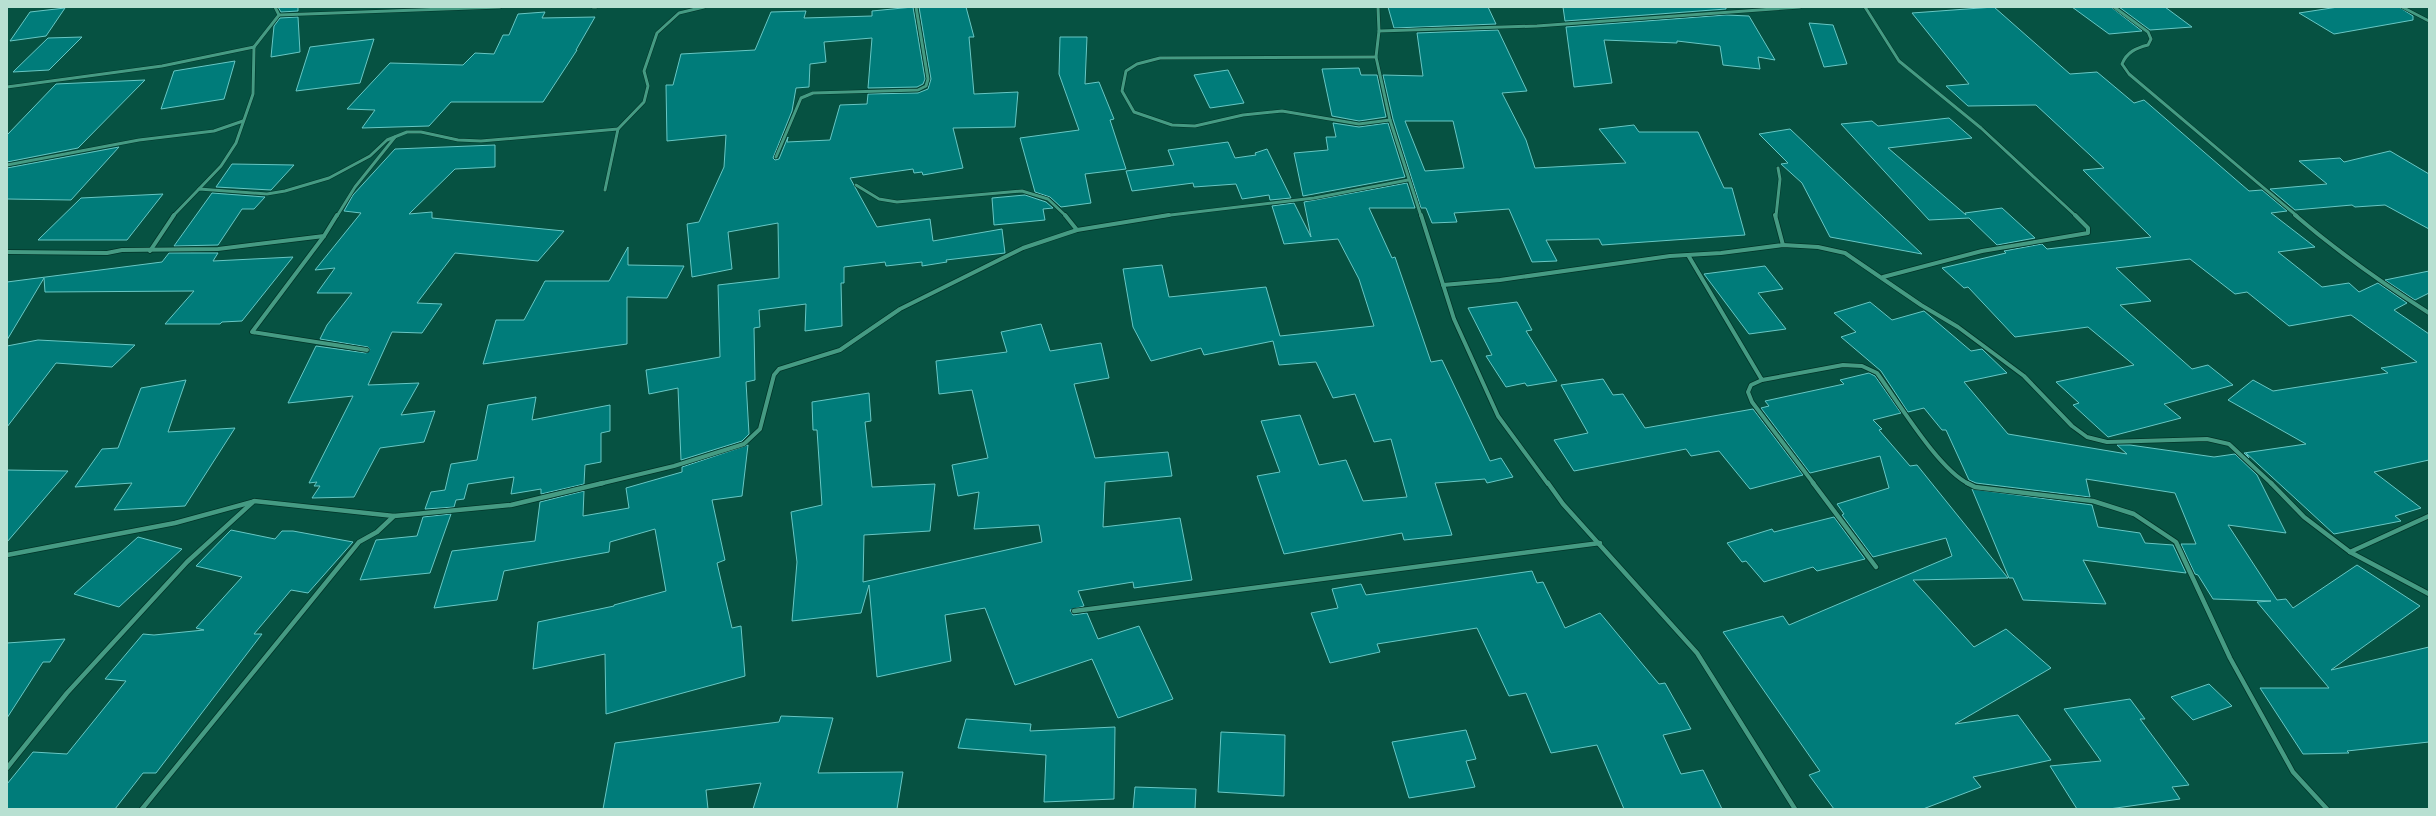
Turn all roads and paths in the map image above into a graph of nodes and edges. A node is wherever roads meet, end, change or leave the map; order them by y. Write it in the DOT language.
graph roads {
  1 [pos="275,7"];
  2 [pos="500,7"];
  3 [pos="593,7"];
  4 [pos="596,7"];
  5 [pos="704,7"];
  6 [pos="916,7"];
  7 [pos="1378,7"];
  8 [pos="1800,7"];
  9 [pos="1865,7"];
  10 [pos="2114,7"];
  11 [pos="2402,7"];
  12 [pos="279,15"];
  13 [pos="2429,21"];
  14 [pos="1379,31"];
  15 [pos="254,47"];
  16 [pos="1376,57"];
  17 [pos="7,87"];
  18 [pos="1390,120"];
  19 [pos="243,121"];
  20 [pos="618,128"];
  21 [pos="396,135"];
  22 [pos="776,157"];
  23 [pos="7,166"];
  24 [pos="1778,168"];
  25 [pos="1408,180"];
  26 [pos="856,185"];
  27 [pos="199,189"];
  28 [pos="605,190"];
  29 [pos="1077,230"];
  30 [pos="324,236"];
  31 [pos="1783,245"];
  32 [pos="150,251"];
  33 [pos="7,252"];
  34 [pos="1688,255"];
  35 [pos="1883,277"];
  36 [pos="1442,285"];
  37 [pos="2429,313"];
  38 [pos="367,350"];
  39 [pos="1762,380"];
  40 [pos="254,501"];
  41 [pos="394,516"];
  42 [pos="2429,516"];
  43 [pos="1600,543"];
  44 [pos="2350,552"];
  45 [pos="7,555"];
  46 [pos="1876,567"];
  47 [pos="2429,594"];
  48 [pos="1074,611"];
  49 [pos="7,768"];
  50 [pos="142,809"];
  51 [pos="1795,809"];
  52 [pos="2327,809"];
  1 -- 12 [label="street"];
  2 -- 12 [label="street"];
  3 -- 4 [label="street"];
  5 -- 20 [label="street"];
  6 -- 22 [label="street"];
  7 -- 14 [label="street"];
  8 -- 14 [label="street"];
  9 -- 35 [label="street"];
  10 -- 37 [label="street"];
  11 -- 13 [label="street"];
  12 -- 15 [label="street"];
  14 -- 16 [label="street"];
  15 -- 17 [label="street"];
  15 -- 19 [label="street"];
  16 -- 18 [label="street"];
  16 -- 18 [label="street"];
  18 -- 25 [label="street"];
  19 -- 23 [label="street"];
  19 -- 27 [label="street"];
  20 -- 21 [label="street"];
  20 -- 28 [label="street"];
  21 -- 27 [label="street"];
  21 -- 30 [label="street"];
  24 -- 31 [label="street"];
  25 -- 29 [label="street"];
  25 -- 36 [label="street"];
  26 -- 29 [label="street"];
  27 -- 32 [label="street"];
  29 -- 41 [label="street"];
  30 -- 32 [label="street"];
  30 -- 38 [label="street"];
  31 -- 34 [label="street"];
  31 -- 35 [label="street"];
  32 -- 33 [label="street"];
  34 -- 36 [label="street"];
  34 -- 39 [label="street"];
  35 -- 44 [label="street"];
  36 -- 43 [label="street"];
  39 -- 46 [label="street"];
  39 -- 52 [label="street"];
  40 -- 41 [label="street"];
  40 -- 45 [label="street"];
  40 -- 49 [label="street"];
  41 -- 50 [label="street"];
  42 -- 44 [label="street"];
  43 -- 48 [label="street"];
  43 -- 51 [label="street"];
  44 -- 47 [label="street"];
}
